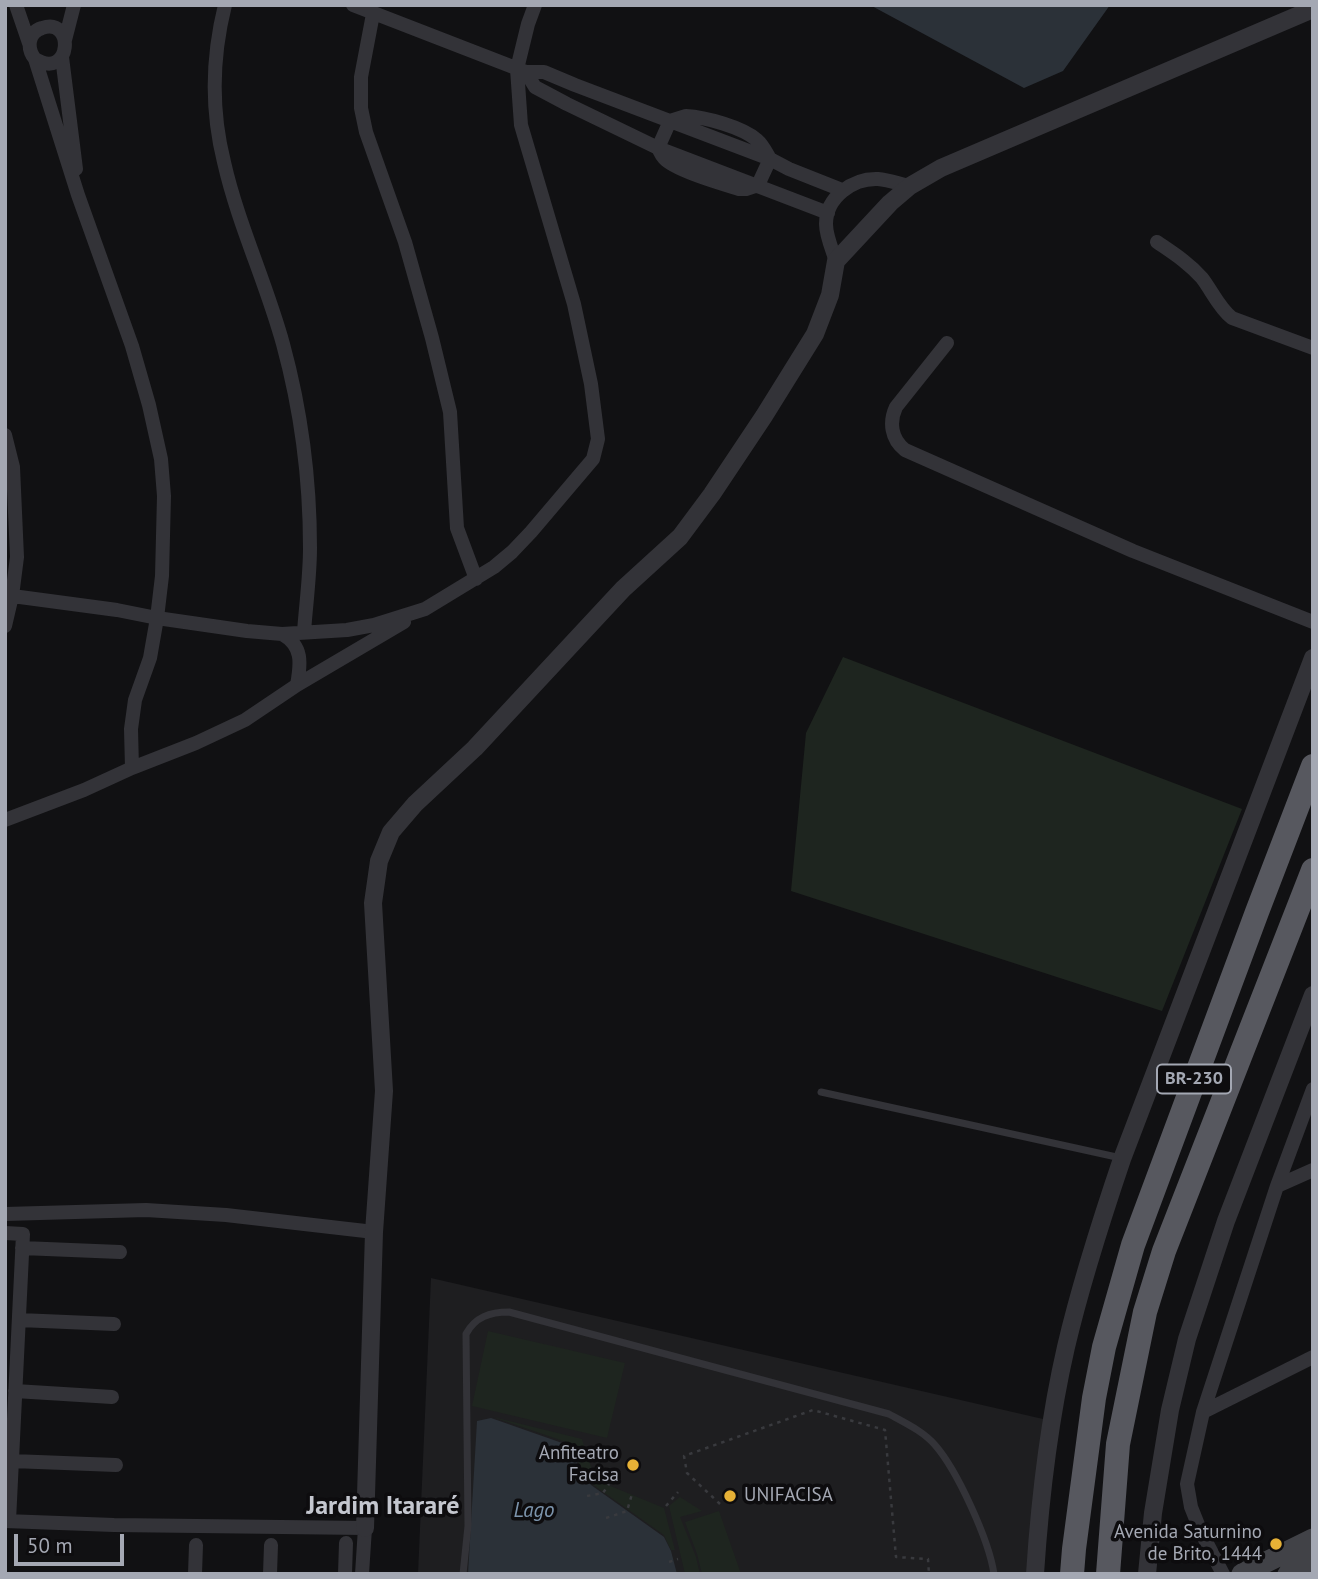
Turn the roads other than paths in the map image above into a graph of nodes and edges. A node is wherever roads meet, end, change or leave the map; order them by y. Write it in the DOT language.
graph roads {
  1 [pos="16,5"];
  2 [pos="74,5"];
  3 [pos="225,5"];
  4 [pos="354,5"];
  5 [pos="535,5"];
  6 [pos="1313,9"];
  7 [pos="373,14"];
  8 [pos="65,40"];
  9 [pos="29,43"];
  10 [pos="62,57"];
  11 [pos="35,59"];
  12 [pos="521,70"];
  13 [pos="670,121"];
  14 [pos="658,148"];
  15 [pos="770,159"];
  16 [pos="758,185"];
  17 [pos="910,186"];
  18 [pos="842,190"];
  19 [pos="78,195"];
  20 [pos="828,213"];
  21 [pos="1157,242"];
  22 [pos="836,261"];
  23 [pos="947,343"];
  24 [pos="1313,348"];
  25 [pos="5,435"];
  26 [pos="476,579"];
  27 [pos="9,596"];
  28 [pos="425,609"];
  29 [pos="158,618"];
  30 [pos="1313,622"];
  31 [pos="5,626"];
  32 [pos="304,632"];
  33 [pos="282,634"];
  34 [pos="1313,658"];
  35 [pos="297,685"];
  36 [pos="1313,766"];
  37 [pos="132,768"];
  38 [pos="5,820"];
  39 [pos="1313,870"];
  40 [pos="1313,995"];
  41 [pos="1313,1089"];
  42 [pos="821,1092"];
  43 [pos="1122,1159"];
  44 [pos="1313,1170"];
  45 [pos="1277,1186"];
  46 [pos="5,1214"];
  47 [pos="374,1232"];
  48 [pos="5,1233"];
  49 [pos="22,1248"];
  50 [pos="120,1252"];
  51 [pos="14,1314"];
  52 [pos="114,1324"];
  53 [pos="1313,1357"];
  54 [pos="12,1383"];
  55 [pos="112,1398"];
  56 [pos="1203,1412"];
  57 [pos="10,1455"];
  58 [pos="116,1465"];
  59 [pos="7,1521"];
  60 [pos="365,1528"];
  61 [pos="1313,1539"];
  62 [pos="346,1544"];
  63 [pos="196,1545"];
  64 [pos="271,1545"];
  65 [pos="1313,1561"];
  66 [pos="195,1574"];
  67 [pos="270,1574"];
  68 [pos="345,1574"];
  69 [pos="362,1574"];
  70 [pos="463,1574"];
  71 [pos="994,1574"];
  72 [pos="1035,1574"];
  73 [pos="1072,1574"];
  74 [pos="1108,1574"];
  75 [pos="1147,1574"];
  76 [pos="1223,1574"];
  77 [pos="1242,1574"];
  78 [pos="1288,1574"];
  1 -- 9 [label="street"];
  2 -- 8 [label="street"];
  3 -- 32 [label="street"];
  4 -- 7 [label="street"];
  5 -- 12 [label="street"];
  6 -- 17 [label="street"];
  7 -- 12 [label="street"];
  7 -- 26 [label="street"];
  8 -- 9 [label="street"];
  8 -- 10 [label="street"];
  9 -- 11 [label="street"];
  10 -- 11 [label="street"];
  10 -- 19 [label="street"];
  11 -- 19 [label="street"];
  12 -- 13 [label="street"];
  12 -- 14 [label="street"];
  12 -- 26 [label="street"];
  13 -- 14 [label="street"];
  13 -- 15 [label="street"];
  14 -- 16 [label="street"];
  15 -- 16 [label="street"];
  15 -- 18 [label="street"];
  16 -- 20 [label="street"];
  17 -- 18 [label="street"];
  17 -- 22 [label="street"];
  18 -- 20 [label="street"];
  19 -- 29 [label="street"];
  20 -- 22 [label="street"];
  21 -- 24 [label="street"];
  22 -- 47 [label="street"];
  23 -- 30 [label="street"];
  25 -- 27 [label="street"];
  26 -- 28 [label="street"];
  27 -- 29 [label="street"];
  27 -- 31 [label="street"];
  28 -- 32 [label="street"];
  28 -- 35 [label="street"];
  29 -- 33 [label="street"];
  29 -- 37 [label="street"];
  32 -- 33 [label="street"];
  33 -- 35 [label="street"];
  34 -- 43 [label="street"];
  35 -- 37 [label="street"];
  36 -- 73 [label="highway, BR-230"];
  37 -- 38 [label="street"];
  39 -- 74 [label="highway, BR-230"];
  40 -- 75 [label="street"];
  41 -- 45 [label="street"];
  42 -- 43 [label="lane"];
  43 -- 72 [label="street"];
  44 -- 45 [label="street"];
  45 -- 56 [label="street"];
  46 -- 47 [label="street"];
  47 -- 60 [label="street"];
  48 -- 49 [label="street"];
  49 -- 50 [label="street"];
  49 -- 51 [label="street"];
  51 -- 52 [label="street"];
  51 -- 54 [label="street"];
  53 -- 56 [label="street"];
  54 -- 55 [label="street"];
  54 -- 57 [label="street"];
  56 -- 76 [label="street"];
  57 -- 58 [label="street"];
  57 -- 59 [label="street"];
  59 -- 60 [label="street"];
  60 -- 69 [label="street"];
  61 -- 77 [label="main road"];
  62 -- 68 [label="street"];
  63 -- 66 [label="street"];
  64 -- 67 [label="street"];
  65 -- 78 [label="main road"];
  70 -- 71 [label="lane"];
}
